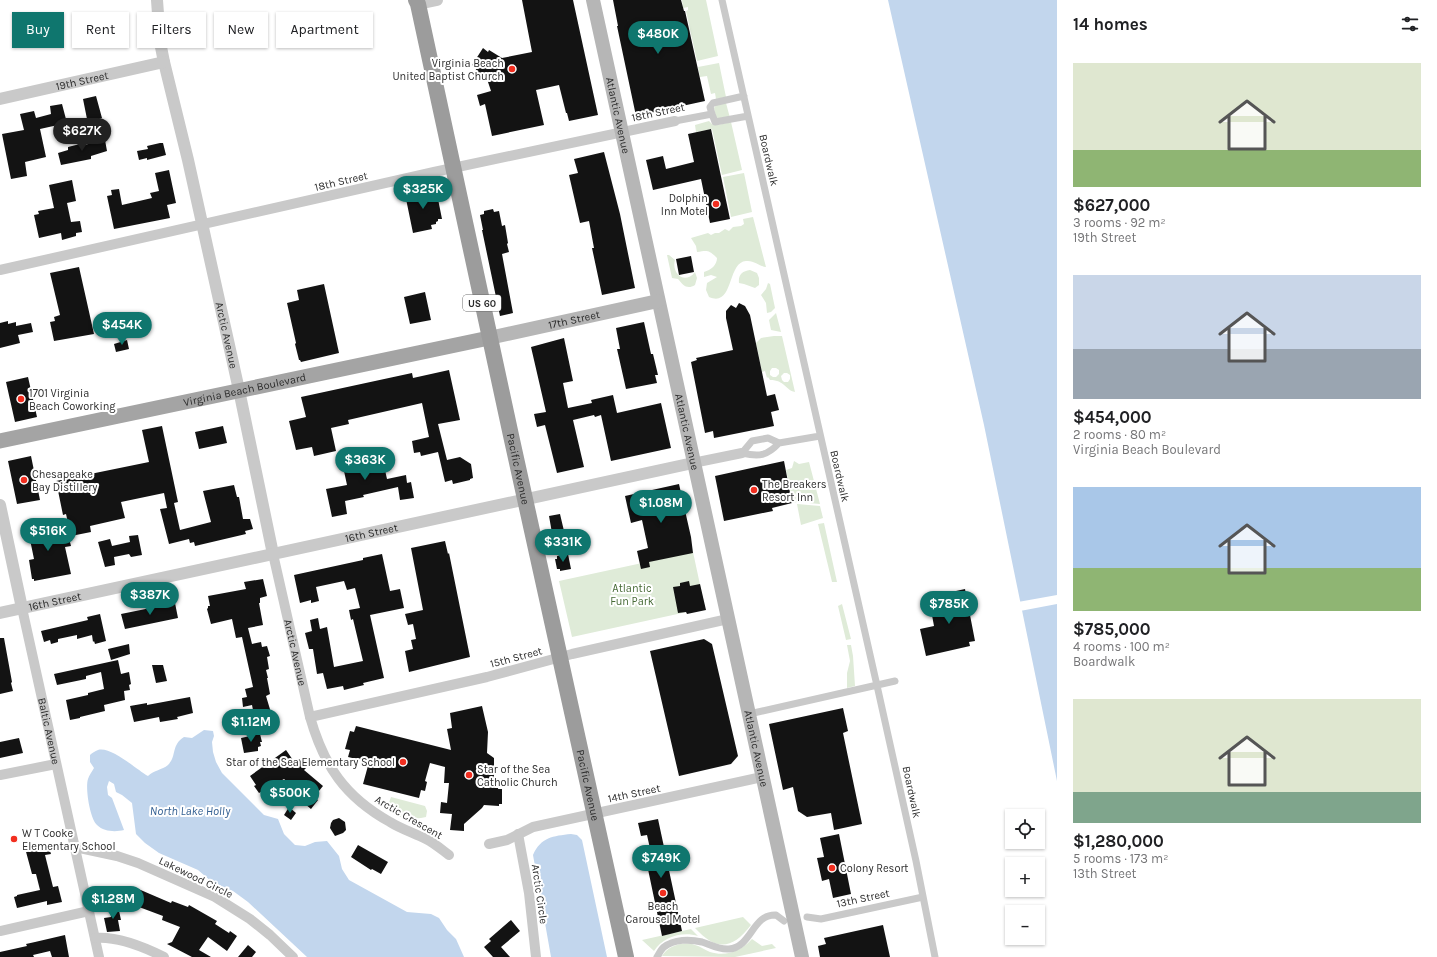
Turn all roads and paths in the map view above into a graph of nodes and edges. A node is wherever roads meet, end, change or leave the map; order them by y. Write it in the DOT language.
graph roads {
  1 [pos="157,0"];
  2 [pos="437,0"];
  3 [pos="593,0"];
  4 [pos="722,0"];
  5 [pos="418,1"];
  6 [pos="164,62"];
  7 [pos="744,96"];
  8 [pos="0,99"];
  9 [pos="712,114"];
  10 [pos="748,116"];
  11 [pos="675,122"];
  12 [pos="622,132"];
  13 [pos="453,168"];
  14 [pos="202,224"];
  15 [pos="0,270"];
  16 [pos="658,301"];
  17 [pos="490,338"];
  18 [pos="239,390"];
  19 [pos="820,436"];
  20 [pos="0,441"];
  21 [pos="779,443"];
  22 [pos="742,452"];
  23 [pos="693,463"];
  24 [pos="525,499"];
  25 [pos="0,505"];
  26 [pos="273,554"];
  27 [pos="22,608"];
  28 [pos="0,613"];
  29 [pos="728,619"];
  30 [pos="560,658"];
  31 [pos="895,681"];
  32 [pos="876,685"];
  33 [pos="748,714"];
  34 [pos="310,717"];
  35 [pos="56,764"];
  36 [pos="0,775"];
  37 [pos="762,777"];
  38 [pos="594,813"];
  39 [pos="518,834"];
  40 [pos="490,844"];
  41 [pos="75,847"];
  42 [pos="449,855"];
  43 [pos="923,897"];
  44 [pos="89,911"];
  45 [pos="807,917"];
  46 [pos="784,922"];
  47 [pos="0,931"];
  48 [pos="95,938"];
  49 [pos="99,957"];
  50 [pos="164,957"];
  51 [pos="293,957"];
  52 [pos="536,957"];
  53 [pos="626,957"];
  54 [pos="657,957"];
  55 [pos="802,957"];
  56 [pos="935,957"];
  1 -- 6 [label="street, Arctic Avenue"];
  2 -- 5 [label="street"];
  3 -- 12 [label="main road, Atlantic Avenue"];
  4 -- 7 [label="street, Boardwalk"];
  5 -- 13 [label="highway, Pacific Avenue / US 60"];
  6 -- 8 [label="street, 19th Street"];
  6 -- 14 [label="street, Arctic Avenue"];
  7 -- 9 [label="street"];
  7 -- 10 [label="street, Boardwalk"];
  9 -- 10 [label="street"];
  9 -- 11 [label="street, 18th Street"];
  10 -- 19 [label="street, Boardwalk"];
  11 -- 12 [label="street, 18th Street"];
  12 -- 13 [label="street, 18th Street"];
  12 -- 16 [label="main road, Atlantic Avenue"];
  13 -- 14 [label="street, 18th Street"];
  13 -- 17 [label="highway, Pacific Avenue / US 60"];
  14 -- 15 [label="street, 18th Street"];
  14 -- 18 [label="street, Arctic Avenue"];
  16 -- 17 [label="main road, 17th Street"];
  16 -- 23 [label="main road, Atlantic Avenue"];
  17 -- 18 [label="main road, Virginia Beach Boulevard"];
  17 -- 24 [label="highway, Pacific Avenue"];
  18 -- 20 [label="main road, Virginia Beach Boulevard"];
  18 -- 26 [label="street, Arctic Avenue"];
  19 -- 21 [label="street, 16th Street"];
  19 -- 32 [label="street, Boardwalk"];
  21 -- 22 [label="street, 16th Street"];
  21 -- 22 [label="street, 16th Street"];
  22 -- 23 [label="street, 16th Street"];
  23 -- 24 [label="street, 16th Street"];
  23 -- 29 [label="main road, Atlantic Avenue"];
  24 -- 26 [label="street, 16th Street"];
  24 -- 30 [label="highway, Pacific Avenue"];
  25 -- 27 [label="street, Baltic Avenue"];
  26 -- 27 [label="street, 16th Street"];
  26 -- 34 [label="street, Arctic Avenue"];
  27 -- 28 [label="street, 16th Street"];
  27 -- 35 [label="street, Baltic Avenue"];
  29 -- 30 [label="street, 15th Street"];
  29 -- 33 [label="main road, Atlantic Avenue"];
  30 -- 34 [label="street, 15th Street"];
  30 -- 38 [label="highway, Pacific Avenue"];
  31 -- 32 [label="street"];
  32 -- 33 [label="street"];
  32 -- 43 [label="street, Boardwalk"];
  33 -- 37 [label="main road, Atlantic Avenue"];
  34 -- 42 [label="street, Arctic Crescent"];
  35 -- 36 [label="street"];
  35 -- 41 [label="street, Baltic Avenue"];
  37 -- 38 [label="street, 14th Street"];
  37 -- 55 [label="main road, Atlantic Avenue"];
  38 -- 39 [label="street, 14th Street"];
  38 -- 53 [label="highway, Pacific Avenue"];
  39 -- 40 [label="street, 14th Street"];
  39 -- 52 [label="street, Arctic Circle"];
  41 -- 44 [label="street, Baltic Avenue"];
  41 -- 51 [label="street, Lakewood Circle"];
  43 -- 45 [label="street, 13th Street"];
  43 -- 56 [label="street, Boardwalk"];
  44 -- 47 [label="street"];
  44 -- 48 [label="street, Baltic Avenue"];
  46 -- 54 [label="street"];
  48 -- 49 [label="street, Baltic Avenue"];
  48 -- 50 [label="street"];
}
